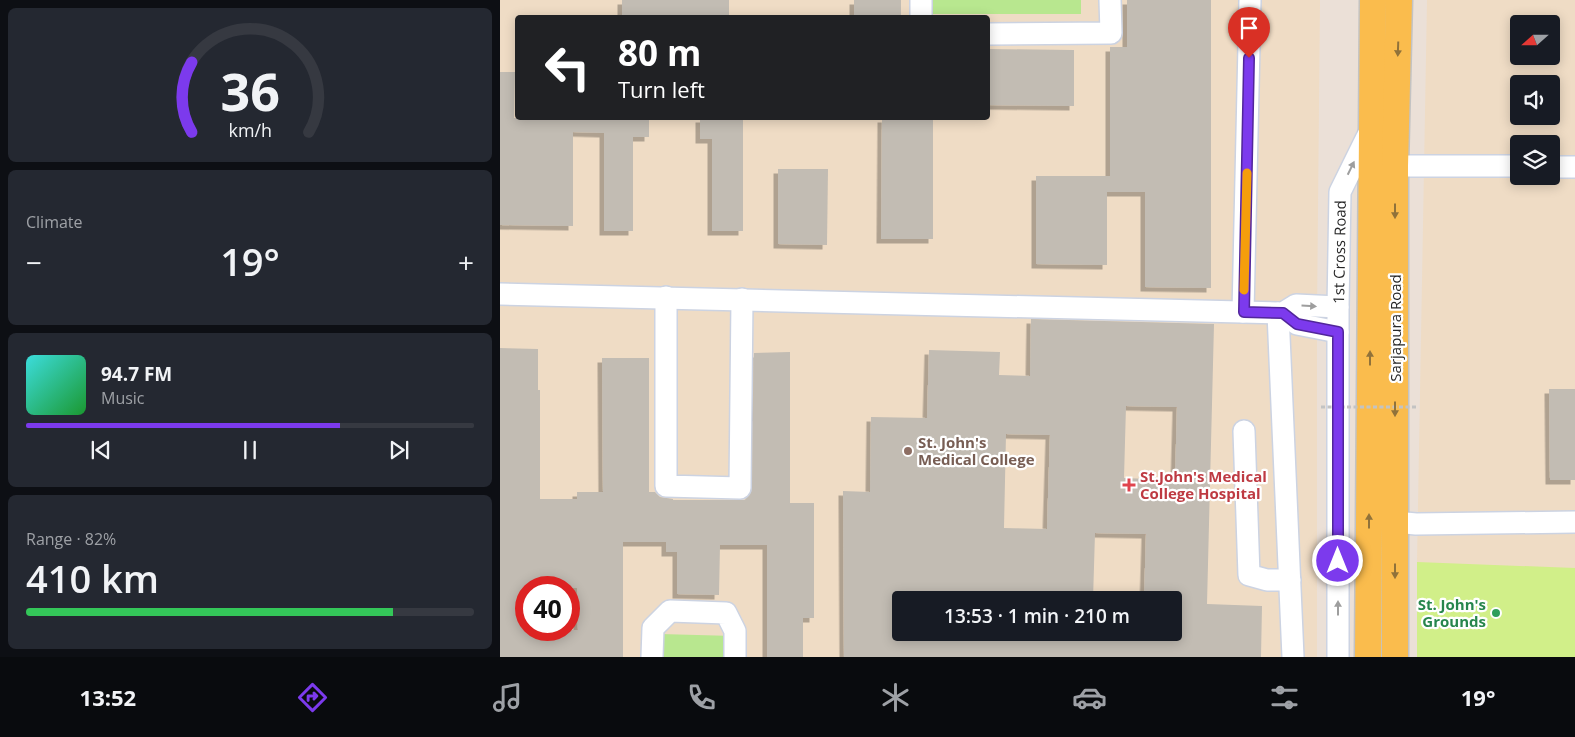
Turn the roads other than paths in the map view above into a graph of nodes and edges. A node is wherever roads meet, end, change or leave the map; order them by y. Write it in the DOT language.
graph roads {
  1 [pos="921,0"];
  2 [pos="1110,0"];
  3 [pos="1250,0"];
  4 [pos="1374,0"];
  5 [pos="1399,0"];
  6 [pos="921,15"];
  7 [pos="990,34"];
  8 [pos="1372,126"];
  9 [pos="1395,166"];
  10 [pos="1510,166"];
  11 [pos="1560,167"];
  12 [pos="1575,167"];
  13 [pos="500,294"];
  14 [pos="666,297"];
  15 [pos="742,299"];
  16 [pos="1338,307"];
  17 [pos="1244,312"];
  18 [pos="1281,313"];
  19 [pos="1338,332"];
  20 [pos="1244,431"];
  21 [pos="1395,522"];
  22 [pos="1575,522"];
  23 [pos="1290,580"];
  24 [pos="652,657"];
  25 [pos="734,657"];
  26 [pos="1293,657"];
  27 [pos="1338,657"];
  28 [pos="1368,657"];
  29 [pos="1395,657"];
  1 -- 6 [label="street"];
  2 -- 7 [label="street"];
  3 -- 17 [label="street"];
  4 -- 8 [label="main road, Sarjapura Road"];
  5 -- 9 [label="main road, Sarjapura Road, one-way"];
  16 -- 8 [label="street, 1st Cross Road, one-way"];
  28 -- 8 [label="main road, Sarjapura Road, one-way"];
  9 -- 10 [label="street"];
  9 -- 21 [label="main road, Sarjapura Road, one-way"];
  11 -- 12 [label="street"];
  13 -- 14 [label="street"];
  14 -- 15 [label="street"];
  14 -- 15 [label="street"];
  15 -- 17 [label="street"];
  18 -- 16 [label="street, one-way"];
  16 -- 19 [label="street, 1st Cross Road"];
  17 -- 18 [label="street"];
  18 -- 19 [label="street"];
  18 -- 23 [label="street"];
  27 -- 19 [label="street, 1st Cross Road, one-way"];
  20 -- 23 [label="street"];
  21 -- 22 [label="street"];
  21 -- 29 [label="main road, Sarjapura Road, one-way"];
  23 -- 26 [label="street"];
  24 -- 25 [label="street"];
}
